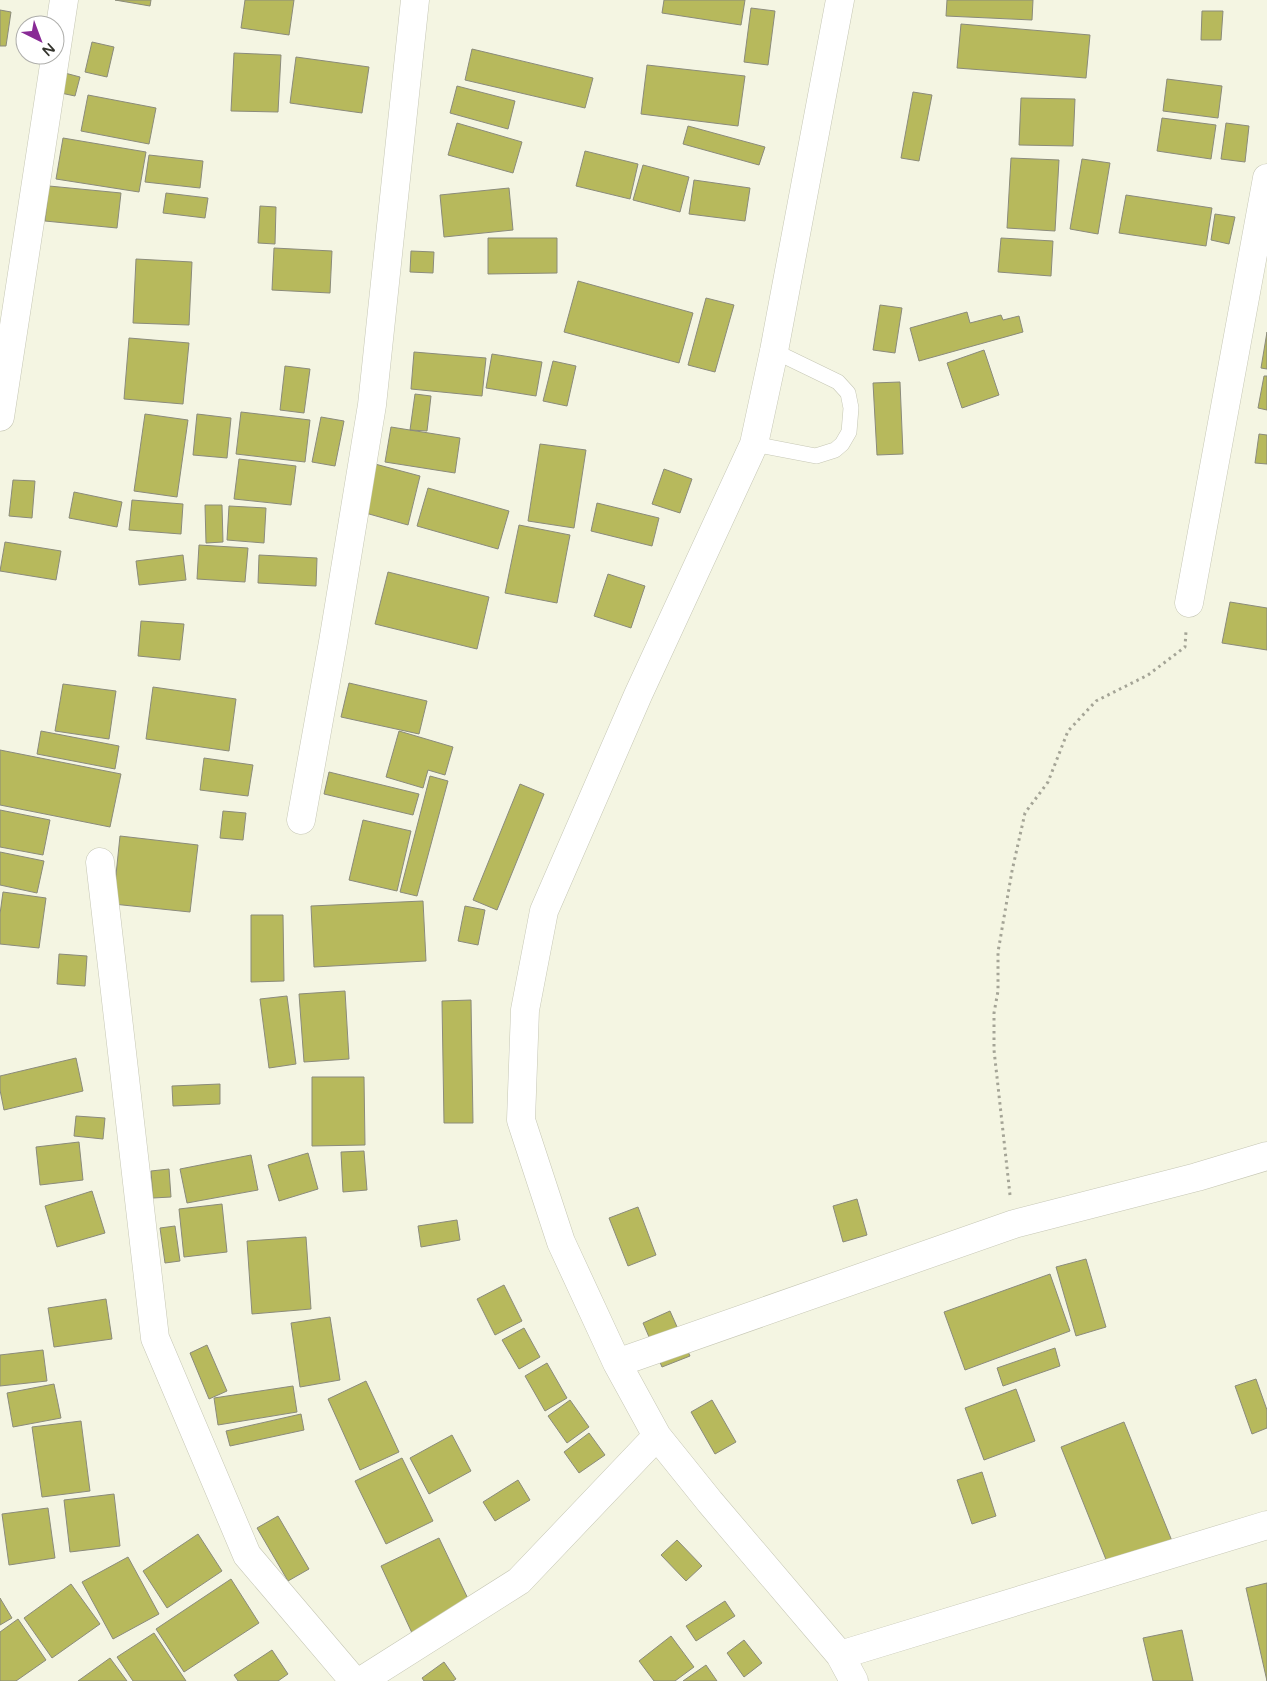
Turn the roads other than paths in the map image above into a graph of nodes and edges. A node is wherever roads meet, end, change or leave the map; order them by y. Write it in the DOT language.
graph roads {
  1 [pos="64,0"];
  2 [pos="415,0"];
  3 [pos="840,0"];
  4 [pos="1267,178"];
  5 [pos="774,351"];
  6 [pos="0,418"];
  7 [pos="754,444"];
  8 [pos="1188,603"];
  9 [pos="301,820"];
  10 [pos="100,862"];
  11 [pos="1267,1156"];
  12 [pos="617,1364"];
  13 [pos="657,1436"];
  14 [pos="1267,1525"];
  15 [pos="840,1654"];
  16 [pos="354,1681"];
  17 [pos="361,1681"];
  18 [pos="854,1681"];
  1 -- 6 [label="street"];
  2 -- 9 [label="street"];
  3 -- 5 [label="street"];
  4 -- 8 [label="street"];
  5 -- 7 [label="street"];
  5 -- 7 [label="lane"];
  7 -- 12 [label="street"];
  10 -- 16 [label="street"];
  11 -- 12 [label="street"];
  12 -- 13 [label="street"];
  13 -- 15 [label="street"];
  13 -- 17 [label="street"];
  14 -- 15 [label="street"];
  15 -- 18 [label="street"];
}
